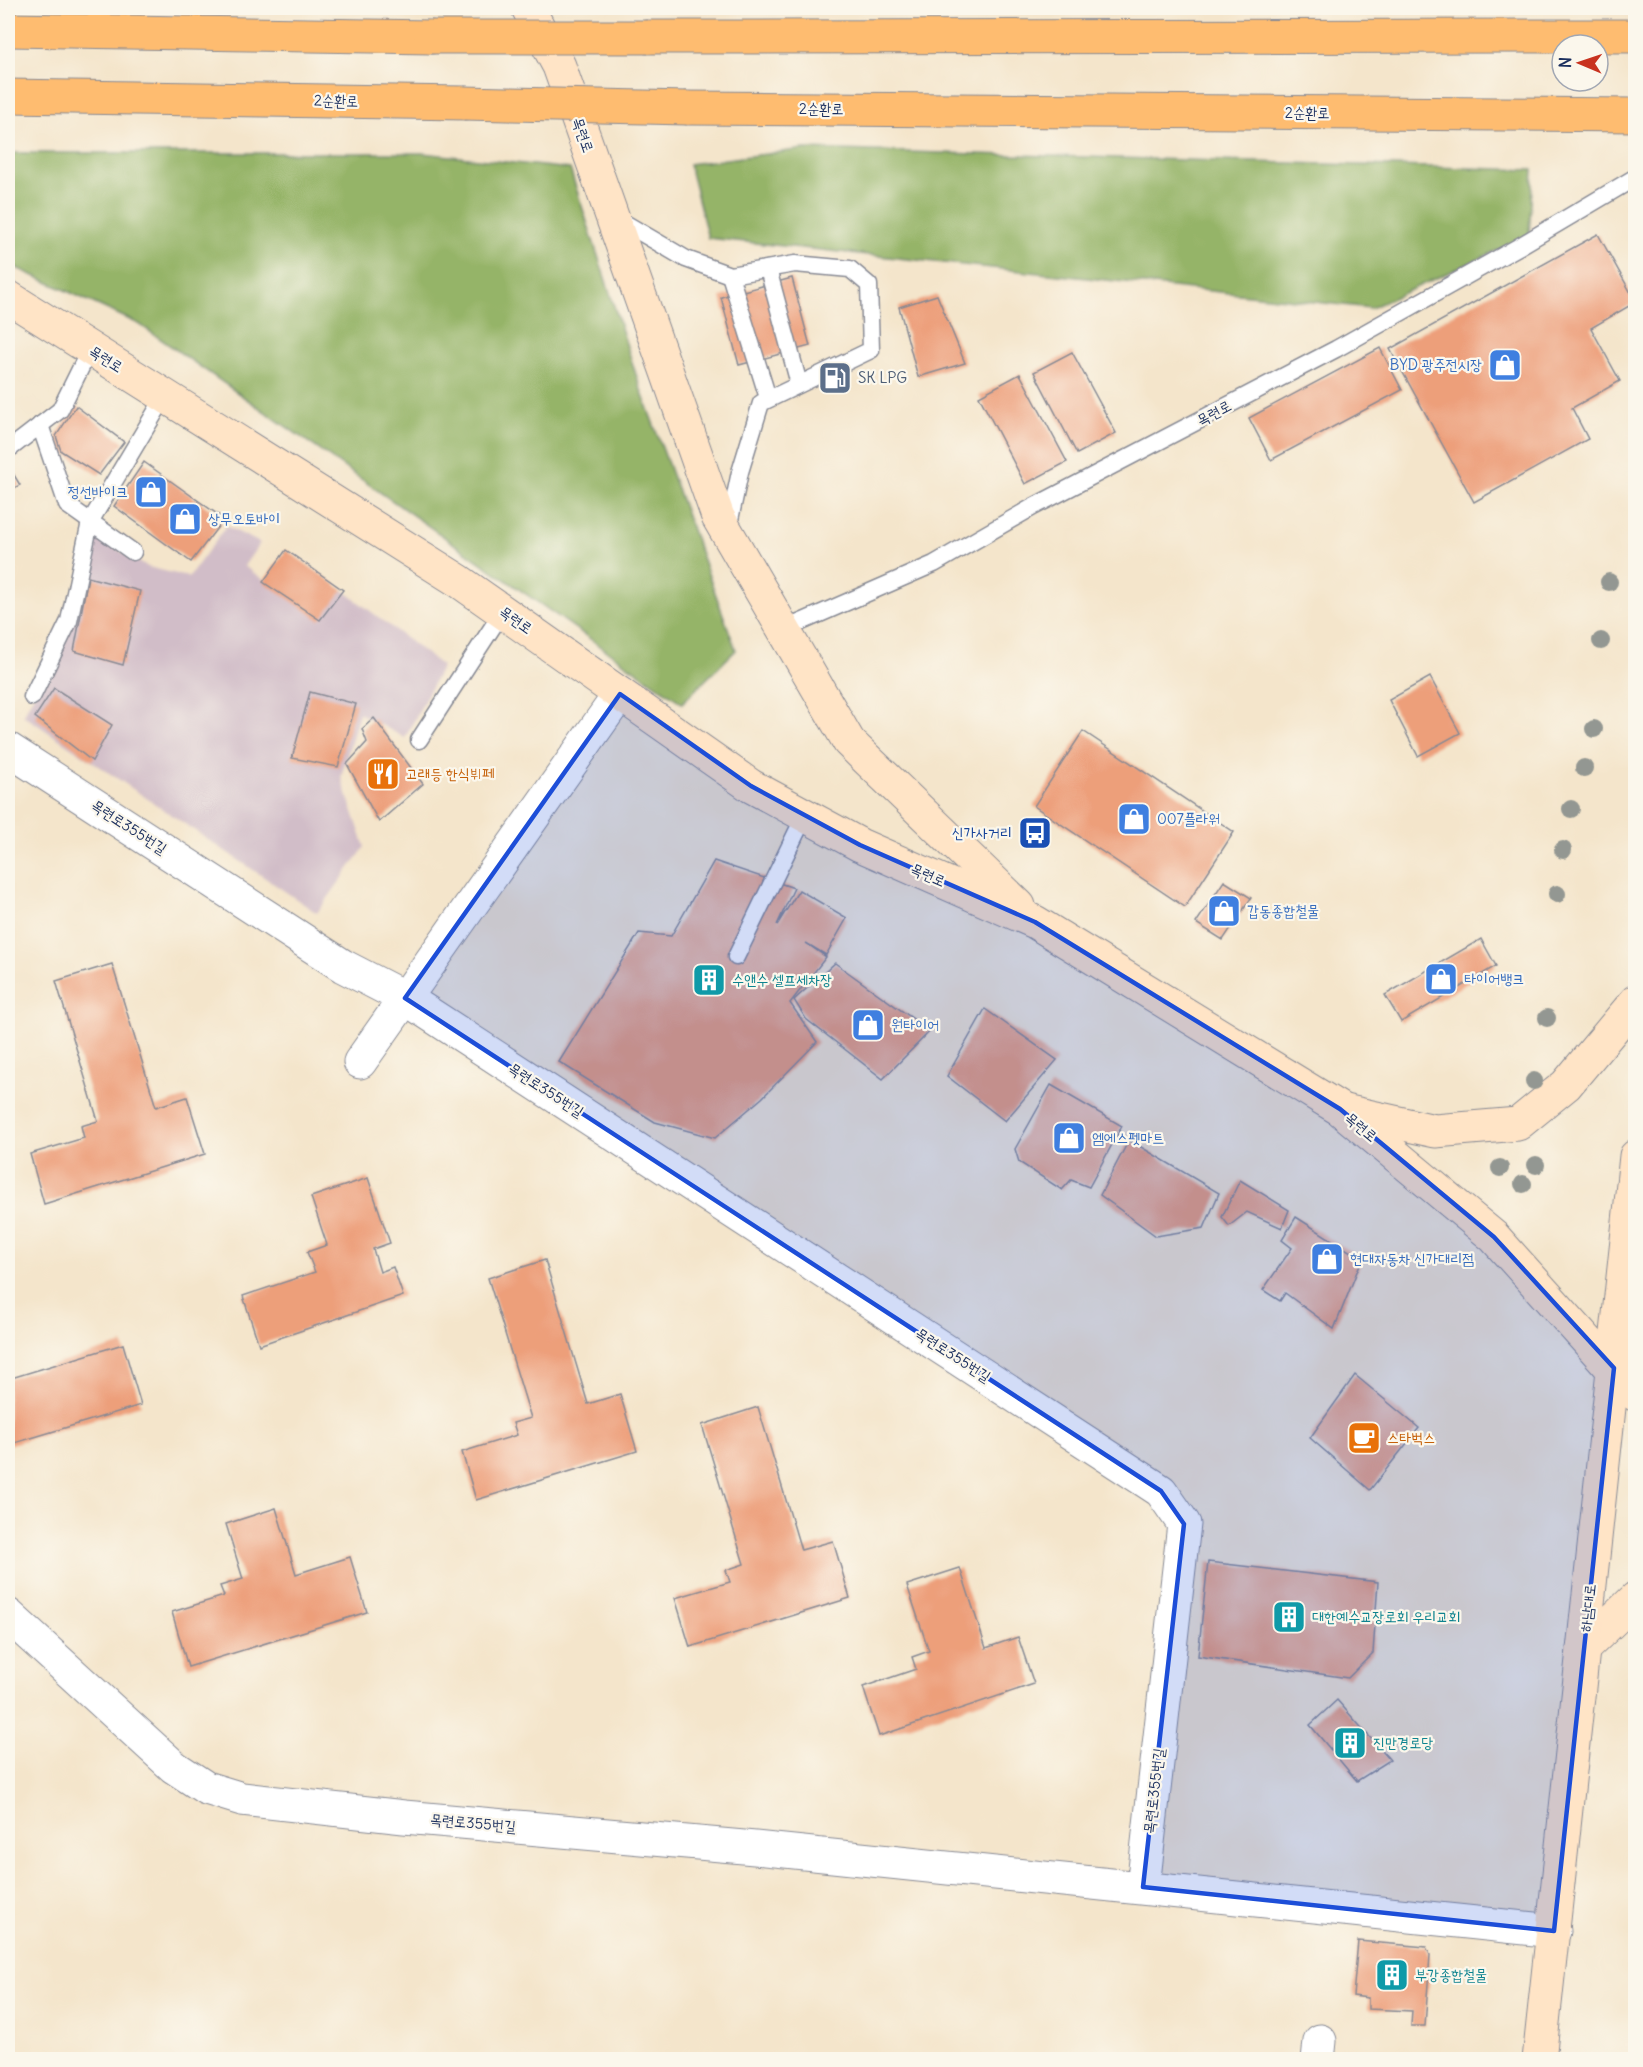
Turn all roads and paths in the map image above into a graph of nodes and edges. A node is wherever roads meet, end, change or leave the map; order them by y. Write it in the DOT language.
graph roads {
  1 [pos="528,8"];
  2 [pos="8,30"];
  3 [pos="1635,36"];
  4 [pos="8,96"];
  5 [pos="1635,115"];
  6 [pos="1635,177"];
  7 [pos="612,215"];
  8 [pos="768,269"];
  9 [pos="730,275"];
  10 [pos="8,297"];
  11 [pos="90,349"];
  12 [pos="799,384"];
  13 [pos="165,396"];
  14 [pos="768,398"];
  15 [pos="40,425"];
  16 [pos="12,447"];
  17 [pos="90,522"];
  18 [pos="727,533"];
  19 [pos="133,552"];
  20 [pos="503,611"];
  21 [pos="783,630"];
  22 [pos="620,694"];
  23 [pos="33,697"];
  24 [pos="419,740"];
  25 [pos="8,749"];
  26 [pos="805,815"];
  27 [pos="1035,922"];
  28 [pos="736,957"];
  29 [pos="405,998"];
  30 [pos="1635,1001"];
  31 [pos="360,1062"];
  32 [pos="1340,1109"];
  33 [pos="1635,1156"];
  34 [pos="1614,1368"];
  35 [pos="1635,1395"];
  36 [pos="1635,1598"];
  37 [pos="8,1615"];
  38 [pos="1583,1649"];
  39 [pos="1143,1887"];
  40 [pos="1554,1931"];
  41 [pos="1539,2060"];
  1 -- 7 [label="main road, 목련로"];
  2 -- 3 [label="highway, bridge"];
  4 -- 5 [label="highway, 2순환로, bridge"];
  6 -- 21 [label="lane, 목련로"];
  7 -- 9 [label="lane"];
  7 -- 18 [label="main road, 목련로"];
  8 -- 9 [label="lane"];
  8 -- 12 [label="lane"];
  8 -- 12 [label="lane"];
  9 -- 14 [label="lane"];
  10 -- 11 [label="main road, 목련로"];
  11 -- 13 [label="main road, 목련로"];
  11 -- 15 [label="lane"];
  12 -- 14 [label="lane"];
  13 -- 17 [label="lane"];
  13 -- 20 [label="main road, 목련로"];
  14 -- 18 [label="lane"];
  15 -- 16 [label="lane"];
  15 -- 17 [label="lane"];
  17 -- 19 [label="lane"];
  17 -- 23 [label="lane"];
  18 -- 21 [label="main road, 목련로"];
  20 -- 22 [label="main road, 목련로"];
  20 -- 24 [label="lane"];
  21 -- 27 [label="main road, 목련로"];
  22 -- 26 [label="main road, 목련로"];
  22 -- 29 [label="street"];
  25 -- 29 [label="street, 목련로355번길"];
  26 -- 27 [label="main road, 목련로"];
  26 -- 28 [label="lane"];
  27 -- 32 [label="main road, 목련로"];
  29 -- 31 [label="street"];
  29 -- 39 [label="street, 목련로355번길"];
  30 -- 32 [label="main road"];
  32 -- 34 [label="main road, 목련로"];
  33 -- 34 [label="main road, 하남대로"];
  34 -- 35 [label="main road, 목련로"];
  34 -- 38 [label="main road, 하남대로"];
  36 -- 38 [label="main road"];
  37 -- 39 [label="street, 목련로355번길"];
  38 -- 40 [label="main road, 하남대로"];
  39 -- 40 [label="street, 목련로355번길"];
  40 -- 41 [label="main road, 하남대로"];
}
